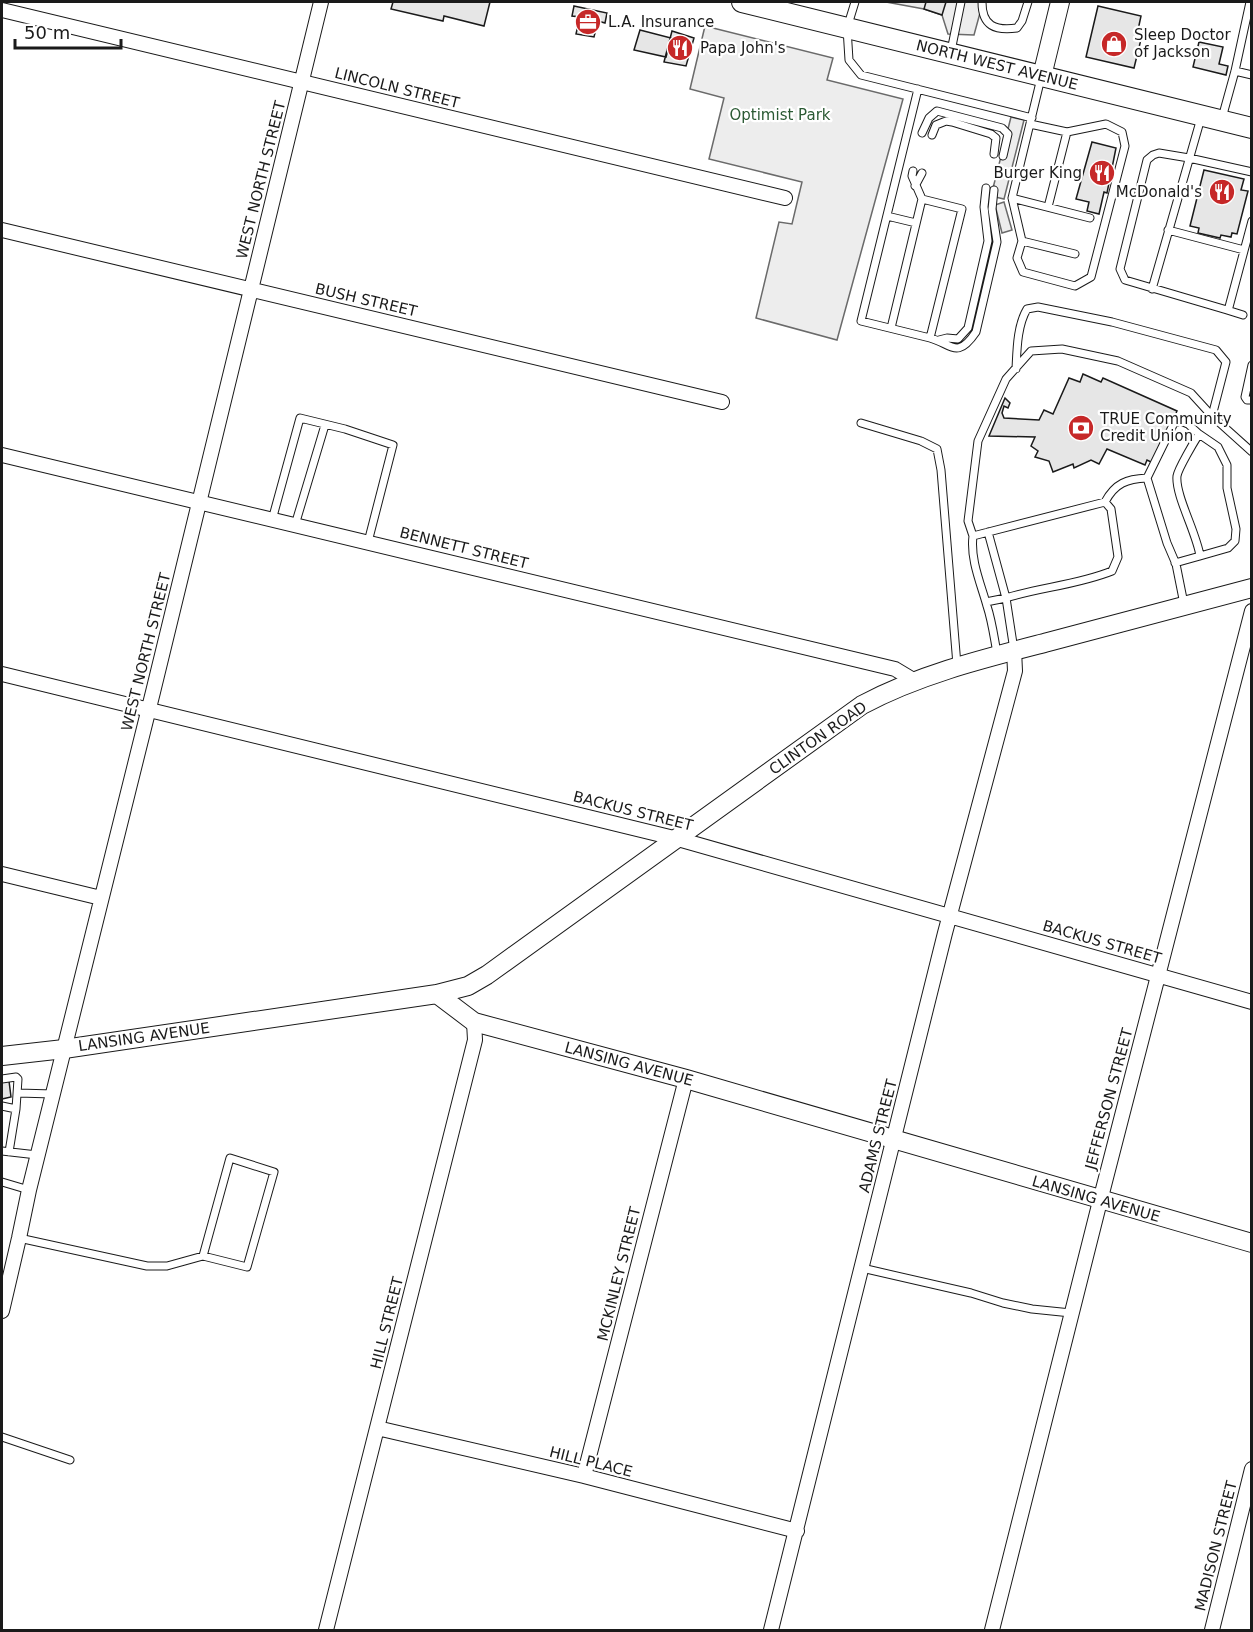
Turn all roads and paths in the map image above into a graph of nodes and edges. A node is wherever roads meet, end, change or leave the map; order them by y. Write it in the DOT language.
graph roads {
  1 [pos="321,2"];
  2 [pos="742,2"];
  3 [pos="855,2"];
  4 [pos="961,2"];
  5 [pos="982,2"];
  6 [pos="989,2"];
  7 [pos="1028,2"];
  8 [pos="1060,2"];
  9 [pos="1250,2"];
  10 [pos="2,10"];
  11 [pos="982,14"];
  12 [pos="848,27"];
  13 [pos="951,53"];
  14 [pos="1235,70"];
  15 [pos="1251,75"];
  16 [pos="1042,76"];
  17 [pos="302,82"];
  18 [pos="918,89"];
  19 [pos="1201,116"];
  20 [pos="1031,121"];
  21 [pos="1221,121"];
  22 [pos="1251,128"];
  23 [pos="922,132"];
  24 [pos="1067,132"];
  25 [pos="932,135"];
  26 [pos="994,154"];
  27 [pos="1003,156"];
  28 [pos="1189,158"];
  29 [pos="913,171"];
  30 [pos="1251,172"];
  31 [pos="922,173"];
  32 [pos="915,186"];
  33 [pos="986,188"];
  34 [pos="994,190"];
  35 [pos="785,198"];
  36 [pos="1012,198"];
  37 [pos="922,199"];
  38 [pos="1048,207"];
  39 [pos="887,216"];
  40 [pos="1090,218"];
  41 [pos="1251,221"];
  42 [pos="916,224"];
  43 [pos="2,230"];
  44 [pos="1168,230"];
  45 [pos="1022,241"];
  46 [pos="1245,250"];
  47 [pos="1075,254"];
  48 [pos="1152,289"];
  49 [pos="252,290"];
  50 [pos="1227,310"];
  51 [pos="1244,315"];
  52 [pos="891,328"];
  53 [pos="930,338"];
  54 [pos="939,340"];
  55 [pos="1251,365"];
  56 [pos="1016,369"];
  57 [pos="1251,400"];
  58 [pos="722,402"];
  59 [pos="1212,416"];
  60 [pos="861,423"];
  61 [pos="325,425"];
  62 [pos="1199,434"];
  63 [pos="1251,452"];
  64 [pos="2,455"];
  65 [pos="1147,478"];
  66 [pos="199,502"];
  67 [pos="1106,502"];
  68 [pos="272,520"];
  69 [pos="295,525"];
  70 [pos="988,532"];
  71 [pos="973,536"];
  72 [pos="368,542"];
  73 [pos="1200,556"];
  74 [pos="1175,563"];
  75 [pos="1251,588"];
  76 [pos="1006,598"];
  77 [pos="986,602"];
  78 [pos="1184,606"];
  79 [pos="1251,611"];
  80 [pos="1006,653"];
  81 [pos="957,667"];
  82 [pos="2,674"];
  83 [pos="915,681"];
  84 [pos="149,710"];
  85 [pos="678,839"];
  86 [pos="2,874"];
  87 [pos="101,898"];
  88 [pos="951,915"];
  89 [pos="1158,975"];
  90 [pos="437,994"];
  91 [pos="1251,1002"];
  92 [pos="474,1022"];
  93 [pos="64,1049"];
  94 [pos="2,1056"];
  95 [pos="2,1079"];
  96 [pos="686,1079"];
  97 [pos="18,1093"];
  98 [pos="52,1094"];
  99 [pos="2,1106"];
  100 [pos="16,1109"];
  101 [pos="894,1140"];
  102 [pos="5,1151"];
  103 [pos="37,1155"];
  104 [pos="2,1182"];
  105 [pos="28,1190"];
  106 [pos="1100,1201"];
  107 [pos="20,1238"];
  108 [pos="1251,1244"];
  109 [pos="203,1256"];
  110 [pos="862,1268"];
  111 [pos="2,1311"];
  112 [pos="1071,1313"];
  113 [pos="377,1428"];
  114 [pos="2,1437"];
  115 [pos="70,1460"];
  116 [pos="1251,1469"];
  117 [pos="584,1476"];
  118 [pos="797,1531"];
  119 [pos="326,1630"];
  120 [pos="771,1630"];
  121 [pos="992,1630"];
  122 [pos="1212,1630"];
  1 -- 17 [label="street, WEST NORTH STREET"];
  2 -- 12 [label="main road, NORTH WEST AVENUE"];
  3 -- 12 [label="lane"];
  4 -- 13 [label="lane"];
  5 -- 11 [label="lane"];
  6 -- 11 [label="lane"];
  7 -- 11 [label="lane"];
  8 -- 16 [label="main road"];
  9 -- 14 [label="lane"];
  10 -- 17 [label="street, LINCOLN STREET"];
  12 -- 13 [label="main road, NORTH WEST AVENUE"];
  12 -- 18 [label="lane"];
  13 -- 16 [label="main road, NORTH WEST AVENUE"];
  14 -- 15 [label="lane"];
  14 -- 21 [label="lane"];
  16 -- 19 [label="main road, NORTH WEST AVENUE"];
  16 -- 20 [label="lane"];
  17 -- 35 [label="street, LINCOLN STREET"];
  17 -- 49 [label="street, WEST NORTH STREET"];
  18 -- 20 [label="lane"];
  18 -- 39 [label="lane"];
  19 -- 21 [label="main road, NORTH WEST AVENUE"];
  19 -- 28 [label="lane"];
  20 -- 24 [label="lane"];
  20 -- 36 [label="lane"];
  21 -- 22 [label="main road, NORTH WEST AVENUE"];
  23 -- 27 [label="lane"];
  24 -- 38 [label="lane"];
  24 -- 45 [label="lane"];
  25 -- 26 [label="lane"];
  28 -- 30 [label="lane"];
  28 -- 44 [label="lane"];
  28 -- 48 [label="lane"];
  29 -- 32 [label="lane"];
  31 -- 32 [label="lane"];
  32 -- 37 [label="lane"];
  33 -- 54 [label="lane"];
  34 -- 54 [label="lane"];
  36 -- 38 [label="lane"];
  36 -- 45 [label="lane"];
  37 -- 42 [label="lane"];
  37 -- 53 [label="lane"];
  38 -- 40 [label="lane"];
  39 -- 42 [label="lane"];
  39 -- 52 [label="lane"];
  41 -- 46 [label="lane"];
  42 -- 52 [label="lane"];
  43 -- 49 [label="street, BUSH STREET"];
  44 -- 46 [label="lane"];
  44 -- 48 [label="lane"];
  45 -- 47 [label="lane"];
  46 -- 50 [label="lane"];
  48 -- 50 [label="lane"];
  49 -- 58 [label="street, BUSH STREET"];
  49 -- 66 [label="street, WEST NORTH STREET"];
  50 -- 51 [label="lane"];
  52 -- 53 [label="lane"];
  53 -- 54 [label="lane"];
  55 -- 57 [label="lane"];
  56 -- 59 [label="lane"];
  56 -- 59 [label="lane"];
  56 -- 71 [label="lane"];
  59 -- 63 [label="lane"];
  60 -- 81 [label="lane"];
  61 -- 68 [label="lane"];
  61 -- 69 [label="lane"];
  61 -- 72 [label="lane"];
  62 -- 65 [label="lane"];
  62 -- 73 [label="lane"];
  62 -- 73 [label="lane"];
  64 -- 66 [label="street, BENNETT STREET"];
  65 -- 67 [label="lane"];
  65 -- 74 [label="lane"];
  66 -- 68 [label="street, BENNETT STREET"];
  66 -- 84 [label="street, WEST NORTH STREET"];
  67 -- 70 [label="lane"];
  67 -- 76 [label="lane"];
  68 -- 69 [label="street, BENNETT STREET"];
  69 -- 72 [label="street, BENNETT STREET"];
  70 -- 71 [label="lane"];
  70 -- 76 [label="lane"];
  71 -- 77 [label="lane"];
  72 -- 83 [label="street, BENNETT STREET"];
  73 -- 74 [label="lane"];
  74 -- 78 [label="lane"];
  75 -- 78 [label="main road, CLINTON ROAD"];
  76 -- 77 [label="lane"];
  76 -- 80 [label="lane"];
  77 -- 80 [label="lane"];
  78 -- 80 [label="main road, CLINTON ROAD"];
  79 -- 89 [label="street, JEFFERSON STREET"];
  80 -- 81 [label="main road, CLINTON ROAD"];
  80 -- 88 [label="street, ADAMS STREET"];
  81 -- 83 [label="main road, CLINTON ROAD"];
  82 -- 84 [label="street, BACKUS STREET"];
  83 -- 85 [label="main road, CLINTON ROAD"];
  84 -- 85 [label="street, BACKUS STREET"];
  84 -- 87 [label="street, WEST NORTH STREET"];
  85 -- 88 [label="street, BACKUS STREET"];
  85 -- 90 [label="main road, CLINTON ROAD"];
  86 -- 87 [label="street"];
  87 -- 93 [label="street, WEST NORTH STREET"];
  88 -- 89 [label="street, BACKUS STREET"];
  88 -- 101 [label="street, ADAMS STREET"];
  89 -- 91 [label="street, BACKUS STREET"];
  89 -- 106 [label="street, JEFFERSON STREET"];
  90 -- 92 [label="main road, LANSING AVENUE"];
  90 -- 93 [label="main road, LANSING AVENUE"];
  92 -- 96 [label="main road, LANSING AVENUE"];
  92 -- 113 [label="street, HILL STREET"];
  93 -- 94 [label="main road, LANSING AVENUE"];
  93 -- 98 [label="street, WEST NORTH STREET"];
  95 -- 97 [label="lane"];
  96 -- 101 [label="main road, LANSING AVENUE"];
  96 -- 117 [label="street, MCKINLEY STREET"];
  97 -- 98 [label="lane"];
  97 -- 100 [label="lane"];
  98 -- 103 [label="street, WEST NORTH STREET"];
  99 -- 100 [label="lane"];
  100 -- 102 [label="lane"];
  101 -- 106 [label="main road, LANSING AVENUE"];
  101 -- 110 [label="street, ADAMS STREET"];
  102 -- 103 [label="lane"];
  103 -- 105 [label="street, WEST NORTH STREET"];
  104 -- 105 [label="lane"];
  105 -- 107 [label="street, WEST NORTH STREET"];
  106 -- 108 [label="main road, LANSING AVENUE"];
  106 -- 112 [label="street, JEFFERSON STREET"];
  107 -- 109 [label="lane"];
  107 -- 111 [label="street, WEST NORTH STREET"];
  109 -- 109 [label="lane"];
  110 -- 112 [label="lane"];
  110 -- 118 [label="street, ADAMS STREET"];
  112 -- 121 [label="street, JEFFERSON STREET"];
  113 -- 117 [label="street, HILL PLACE"];
  113 -- 119 [label="street, HILL STREET"];
  114 -- 115 [label="lane"];
  116 -- 122 [label="street, MADISON STREET"];
  117 -- 118 [label="street, HILL PLACE"];
  118 -- 120 [label="street, ADAMS STREET"];
}
